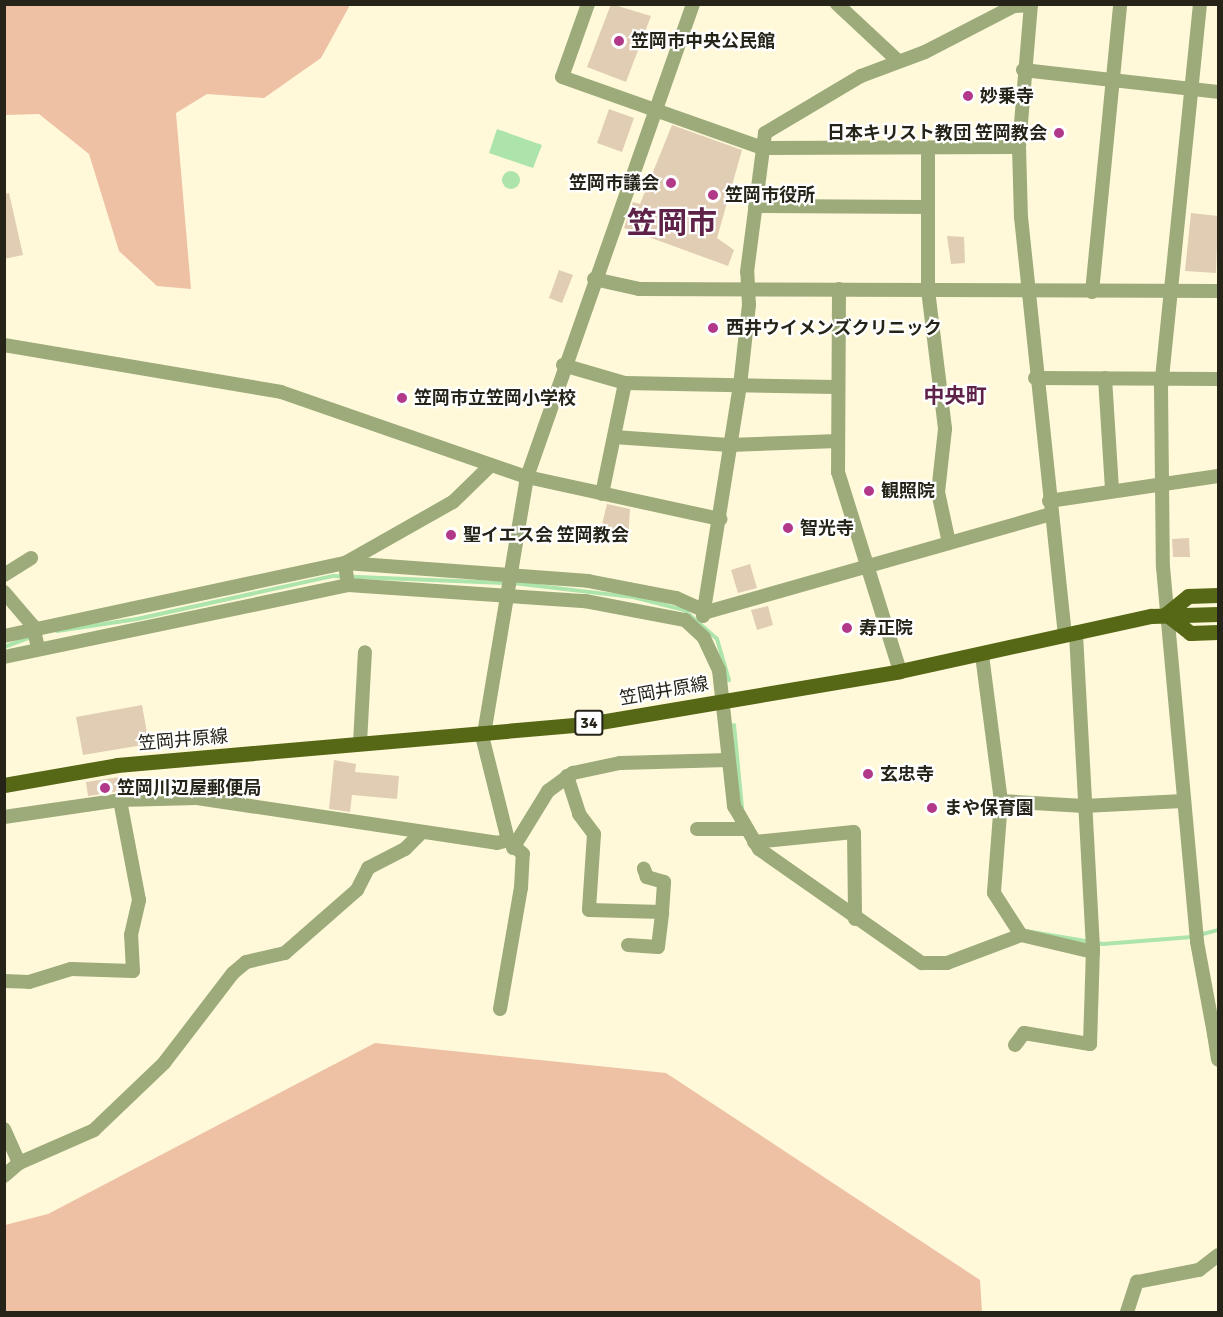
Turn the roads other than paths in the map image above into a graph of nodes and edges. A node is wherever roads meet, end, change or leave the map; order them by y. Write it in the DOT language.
graph roads {
  1 [pos="588,4"];
  2 [pos="693,4"];
  3 [pos="837,4"];
  4 [pos="1120,4"];
  5 [pos="1200,4"];
  6 [pos="1014,5"];
  7 [pos="1031,5"];
  8 [pos="897,60"];
  9 [pos="1023,70"];
  10 [pos="1113,81"];
  11 [pos="1192,90"];
  12 [pos="1218,92"];
  13 [pos="656,110"];
  14 [pos="1019,147"];
  15 [pos="763,148"];
  16 [pos="928,149"];
  17 [pos="755,206"];
  18 [pos="927,207"];
  19 [pos="594,279"];
  20 [pos="839,289"];
  21 [pos="749,290"];
  22 [pos="928,290"];
  23 [pos="1026,291"];
  24 [pos="1218,291"];
  25 [pos="1092,292"];
  26 [pos="1172,292"];
  27 [pos="4,345"];
  28 [pos="563,365"];
  29 [pos="1162,377"];
  30 [pos="1035,378"];
  31 [pos="1105,378"];
  32 [pos="1218,379"];
  33 [pos="625,383"];
  34 [pos="740,386"];
  35 [pos="836,387"];
  36 [pos="614,437"];
  37 [pos="838,441"];
  38 [pos="729,445"];
  39 [pos="491,465"];
  40 [pos="1218,476"];
  41 [pos="527,477"];
  42 [pos="1163,481"];
  43 [pos="1112,490"];
  44 [pos="602,494"];
  45 [pos="1050,507"];
  46 [pos="720,519"];
  47 [pos="949,543"];
  48 [pos="31,558"];
  49 [pos="868,566"];
  50 [pos="4,575"];
  51 [pos="347,575"];
  52 [pos="427,578"];
  53 [pos="509,584"];
  54 [pos="271,590"];
  55 [pos="586,591"];
  56 [pos="4,592"];
  57 [pos="1218,595"];
  58 [pos="640,600"];
  59 [pos="204,607"];
  60 [pos="1166,614"];
  61 [pos="1218,614"];
  62 [pos="700,620"];
  63 [pos="1218,632"];
  64 [pos="1070,633"];
  65 [pos="4,636"];
  66 [pos="36,637"];
  67 [pos="365,652"];
  68 [pos="982,654"];
  69 [pos="4,657"];
  70 [pos="900,671"];
  71 [pos="725,700"];
  72 [pos="485,731"];
  73 [pos="360,743"];
  74 [pos="728,760"];
  75 [pos="567,776"];
  76 [pos="4,785"];
  77 [pos="120,800"];
  78 [pos="1002,801"];
  79 [pos="1183,801"];
  80 [pos="1084,806"];
  81 [pos="4,817"];
  82 [pos="698,829"];
  83 [pos="744,829"];
  84 [pos="422,832"];
  85 [pos="761,841"];
  86 [pos="509,843"];
  87 [pos="644,869"];
  88 [pos="662,912"];
  89 [pos="856,916"];
  90 [pos="1018,932"];
  91 [pos="628,945"];
  92 [pos="1093,946"];
  93 [pos="4,981"];
  94 [pos="500,1009"];
  95 [pos="1216,1034"];
  96 [pos="1015,1045"];
  97 [pos="1218,1060"];
  98 [pos="4,1129"];
  99 [pos="19,1163"];
  100 [pos="4,1176"];
  101 [pos="1218,1255"];
  102 [pos="1126,1312"];
  1 -- 13 [label="street"];
  2 -- 13 [label="street"];
  3 -- 8 [label="street"];
  4 -- 10 [label="street"];
  5 -- 11 [label="street"];
  6 -- 7 [label="street"];
  6 -- 8 [label="street"];
  7 -- 9 [label="street"];
  8 -- 15 [label="street"];
  9 -- 10 [label="street"];
  9 -- 14 [label="street"];
  10 -- 11 [label="street"];
  10 -- 25 [label="street"];
  11 -- 12 [label="street"];
  11 -- 26 [label="street"];
  13 -- 15 [label="street"];
  13 -- 19 [label="street"];
  14 -- 16 [label="street"];
  14 -- 23 [label="street"];
  15 -- 16 [label="street"];
  15 -- 17 [label="street"];
  16 -- 18 [label="street"];
  17 -- 18 [label="street"];
  17 -- 21 [label="street"];
  18 -- 22 [label="street"];
  19 -- 21 [label="street"];
  19 -- 28 [label="street"];
  20 -- 21 [label="street"];
  20 -- 22 [label="street"];
  20 -- 35 [label="street"];
  21 -- 34 [label="street"];
  22 -- 23 [label="street"];
  22 -- 47 [label="street"];
  23 -- 25 [label="street"];
  23 -- 30 [label="street"];
  24 -- 26 [label="street"];
  25 -- 26 [label="street"];
  26 -- 29 [label="street"];
  27 -- 39 [label="street"];
  28 -- 33 [label="street"];
  28 -- 41 [label="street"];
  29 -- 31 [label="street"];
  29 -- 32 [label="street"];
  29 -- 42 [label="street"];
  30 -- 31 [label="street"];
  30 -- 45 [label="street"];
  31 -- 43 [label="street"];
  33 -- 34 [label="street"];
  33 -- 36 [label="street"];
  34 -- 35 [label="street"];
  34 -- 38 [label="street"];
  35 -- 37 [label="street"];
  36 -- 38 [label="street"];
  36 -- 44 [label="street"];
  37 -- 38 [label="street"];
  37 -- 49 [label="street"];
  38 -- 46 [label="street"];
  39 -- 41 [label="street"];
  39 -- 51 [label="street"];
  40 -- 42 [label="street"];
  41 -- 44 [label="street"];
  41 -- 53 [label="street"];
  42 -- 43 [label="street"];
  42 -- 60 [label="street"];
  43 -- 45 [label="street"];
  44 -- 46 [label="street"];
  45 -- 47 [label="street"];
  45 -- 64 [label="street"];
  46 -- 62 [label="street"];
  47 -- 49 [label="street"];
  48 -- 50 [label="street"];
  49 -- 62 [label="street"];
  49 -- 70 [label="street"];
  51 -- 52 [label="street"];
  51 -- 52 [label="street"];
  51 -- 54 [label="street"];
  51 -- 54 [label="street"];
  52 -- 53 [label="street"];
  52 -- 53 [label="street"];
  53 -- 55 [label="street"];
  53 -- 55 [label="street"];
  53 -- 72 [label="street"];
  54 -- 59 [label="street"];
  55 -- 58 [label="street"];
  55 -- 58 [label="street"];
  56 -- 66 [label="street"];
  57 -- 60 [label="main road"];
  58 -- 62 [label="street"];
  58 -- 62 [label="street"];
  59 -- 66 [label="street"];
  59 -- 66 [label="street"];
  60 -- 61 [label="main road, 笠岡井原線 / 34"];
  60 -- 63 [label="main road"];
  60 -- 64 [label="main road, 笠岡井原線 / 34"];
  60 -- 79 [label="street"];
  62 -- 71 [label="street"];
  64 -- 68 [label="main road, 笠岡井原線 / 34"];
  64 -- 80 [label="street"];
  65 -- 66 [label="street"];
  66 -- 69 [label="street"];
  67 -- 73 [label="street"];
  68 -- 70 [label="main road, 笠岡井原線 / 34"];
  68 -- 78 [label="street"];
  70 -- 71 [label="main road, 笠岡井原線 / 34"];
  71 -- 72 [label="main road, 笠岡井原線 / 34"];
  71 -- 74 [label="street"];
  72 -- 73 [label="main road, 笠岡井原線 / 34"];
  72 -- 86 [label="street"];
  73 -- 76 [label="main road, 笠岡井原線 / 34"];
  74 -- 75 [label="street"];
  74 -- 83 [label="street"];
  75 -- 86 [label="street"];
  75 -- 88 [label="street"];
  77 -- 81 [label="street"];
  77 -- 84 [label="street"];
  77 -- 93 [label="street"];
  78 -- 80 [label="street"];
  78 -- 90 [label="street"];
  79 -- 80 [label="street"];
  79 -- 95 [label="street"];
  80 -- 92 [label="street"];
  82 -- 83 [label="street"];
  83 -- 85 [label="street"];
  84 -- 86 [label="street"];
  84 -- 99 [label="street"];
  85 -- 89 [label="street"];
  85 -- 89 [label="street"];
  86 -- 94 [label="street"];
  87 -- 88 [label="street"];
  88 -- 91 [label="street"];
  89 -- 90 [label="street"];
  90 -- 92 [label="street"];
  92 -- 96 [label="street"];
  95 -- 97 [label="street"];
  98 -- 99 [label="street"];
  99 -- 100 [label="street"];
  101 -- 102 [label="street"];
}
